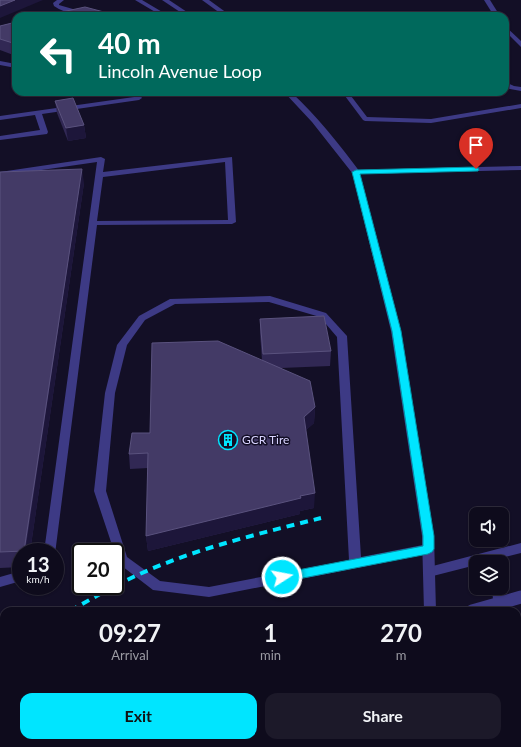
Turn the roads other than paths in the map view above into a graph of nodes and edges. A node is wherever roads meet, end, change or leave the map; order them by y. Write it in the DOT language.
graph roads {
  1 [pos="61,0"];
  2 [pos="138,0"];
  3 [pos="165,0"];
  4 [pos="205,0"];
  5 [pos="487,0"];
  6 [pos="75,12"];
  7 [pos="159,12"];
  8 [pos="184,12"];
  9 [pos="222,12"];
  10 [pos="494,12"];
  11 [pos="509,32"];
  12 [pos="521,45"];
  13 [pos="0,63"];
  14 [pos="12,65"];
  15 [pos="509,86"];
  16 [pos="521,90"];
  17 [pos="137,96"];
  18 [pos="291,96"];
  19 [pos="348,96"];
  20 [pos="521,106"];
  21 [pos="38,113"];
  22 [pos="0,118"];
  23 [pos="0,138"];
  24 [pos="521,168"];
  25 [pos="356,172"];
  26 [pos="0,174"];
  27 [pos="99,175"];
  28 [pos="93,223"];
  29 [pos="51,543"];
  30 [pos="521,548"];
  31 [pos="428,549"];
  32 [pos="504,555"];
  33 [pos="356,563"];
  34 [pos="469,564"];
  35 [pos="429,572"];
  36 [pos="12,579"];
  37 [pos="0,582"];
  38 [pos="499,595"];
  39 [pos="521,597"];
  40 [pos="430,607"];
  41 [pos="486,607"];
  42 [pos="500,607"];
  1 -- 6 [label="street"];
  2 -- 7 [label="street"];
  3 -- 8 [label="street"];
  4 -- 9 [label="street"];
  5 -- 10 [label="street"];
  11 -- 12 [label="street"];
  13 -- 14 [label="street"];
  15 -- 16 [label="street"];
  17 -- 21 [label="street"];
  18 -- 25 [label="street"];
  19 -- 20 [label="street"];
  21 -- 22 [label="street"];
  21 -- 23 [label="street"];
  24 -- 25 [label="street"];
  25 -- 31 [label="street"];
  26 -- 27 [label="street"];
  27 -- 28 [label="street"];
  27 -- 28 [label="street"];
  28 -- 29 [label="street"];
  30 -- 32 [label="street"];
  31 -- 33 [label="street"];
  31 -- 35 [label="street"];
  33 -- 33 [label="street"];
  34 -- 35 [label="street"];
  35 -- 40 [label="street"];
  36 -- 37 [label="street"];
  38 -- 42 [label="street"];
  39 -- 41 [label="street, bridge"];
}
